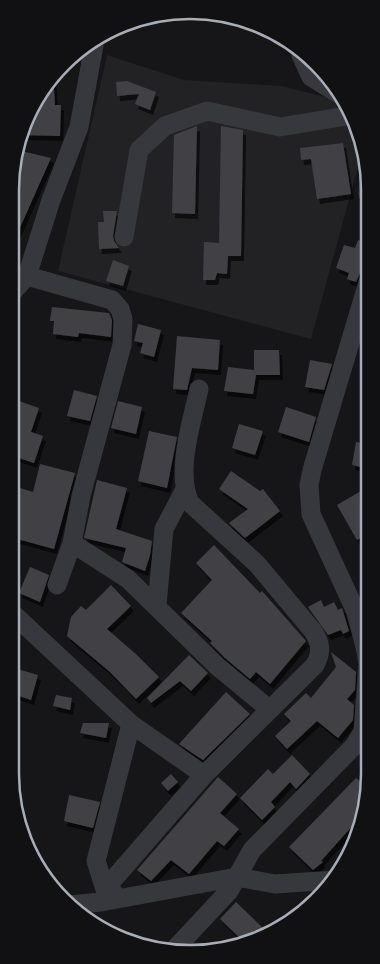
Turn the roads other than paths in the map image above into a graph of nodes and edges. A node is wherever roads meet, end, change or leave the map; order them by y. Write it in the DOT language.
graph roads {
  1 [pos="93,49"];
  2 [pos="304,62"];
  3 [pos="325,86"];
  4 [pos="345,116"];
  5 [pos="124,237"];
  6 [pos="28,276"];
  7 [pos="19,286"];
  8 [pos="361,306"];
  9 [pos="199,389"];
  10 [pos="184,492"];
  11 [pos="72,543"];
  12 [pos="57,585"];
  13 [pos="157,604"];
  14 [pos="19,619"];
  15 [pos="361,628"];
  16 [pos="269,709"];
  17 [pos="131,724"];
  18 [pos="361,734"];
  19 [pos="204,775"];
  20 [pos="237,877"];
  21 [pos="324,881"];
  22 [pos="105,889"];
  23 [pos="123,898"];
  24 [pos="78,904"];
  25 [pos="179,944"];
  1 -- 6 [label="street"];
  2 -- 3 [label="street"];
  4 -- 5 [label="street"];
  6 -- 7 [label="street"];
  6 -- 11 [label="street"];
  8 -- 15 [label="street"];
  9 -- 10 [label="street"];
  10 -- 13 [label="street"];
  10 -- 16 [label="street"];
  11 -- 12 [label="street"];
  11 -- 13 [label="street"];
  13 -- 16 [label="street"];
  14 -- 17 [label="street"];
  16 -- 19 [label="street"];
  17 -- 19 [label="street"];
  17 -- 22 [label="street"];
  18 -- 20 [label="street"];
  19 -- 22 [label="street"];
  20 -- 21 [label="street"];
  20 -- 23 [label="street"];
  20 -- 25 [label="street"];
  22 -- 23 [label="street"];
  23 -- 24 [label="street"];
}
